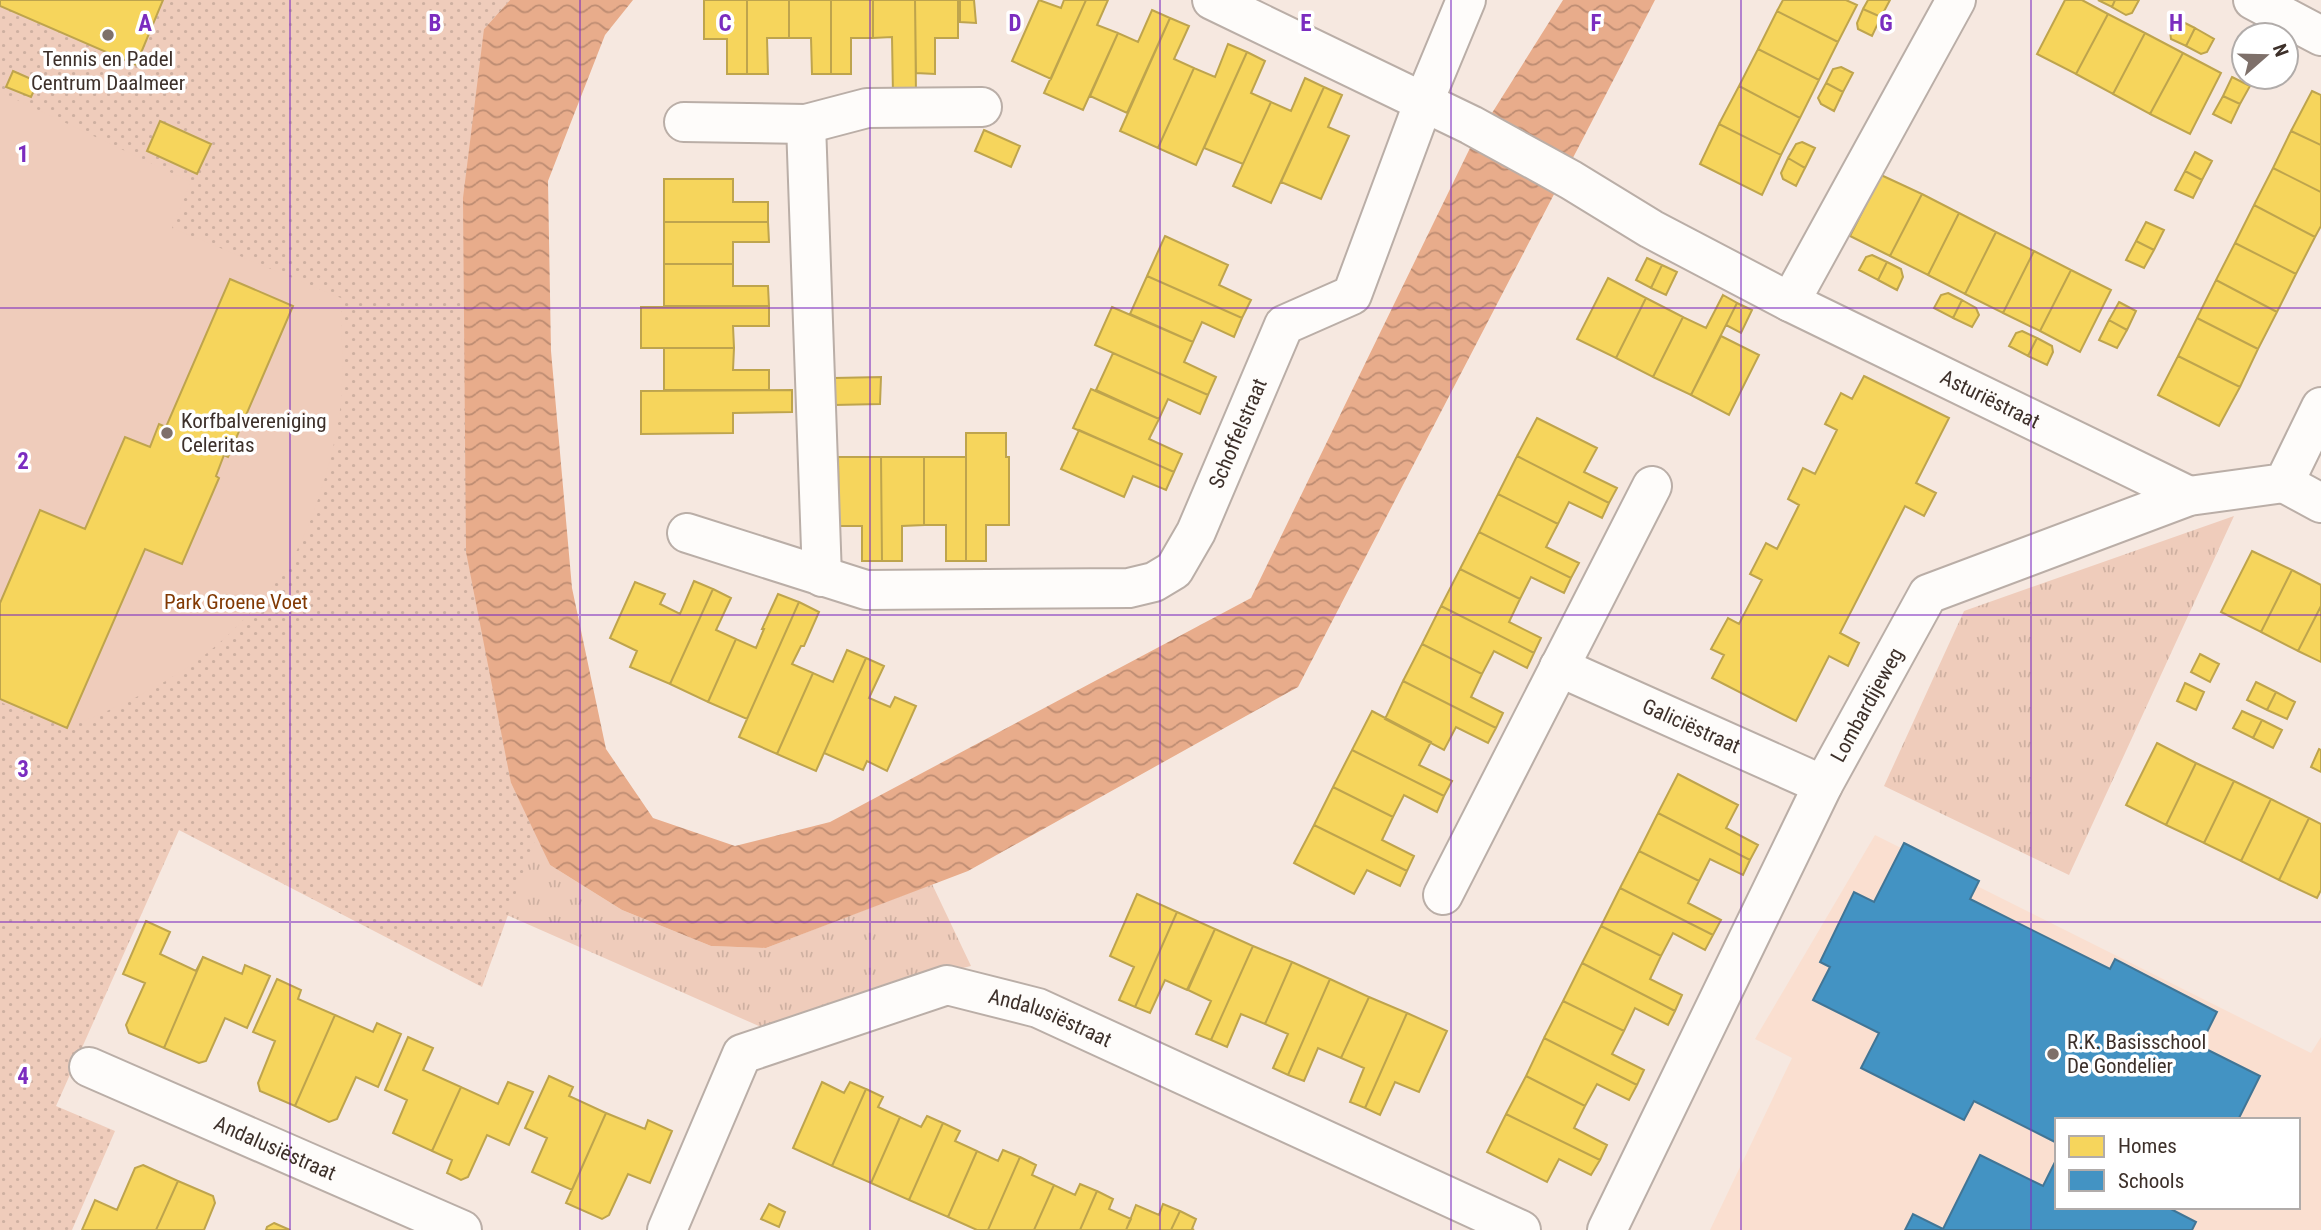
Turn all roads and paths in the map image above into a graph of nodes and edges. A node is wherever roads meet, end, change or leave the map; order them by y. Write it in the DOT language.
graph roads {
  1 [pos="1212,0"];
  2 [pos="1466,0"];
  3 [pos="1956,0"];
  4 [pos="2253,0"];
  5 [pos="2321,36"];
  6 [pos="1424,101"];
  7 [pos="982,107"];
  8 [pos="684,122"];
  9 [pos="806,124"];
  10 [pos="1790,302"];
  11 [pos="2321,407"];
  12 [pos="2284,482"];
  13 [pos="1652,486"];
  14 [pos="2189,496"];
  15 [pos="2321,503"];
  16 [pos="687,533"];
  17 [pos="822,577"];
  18 [pos="1559,667"];
  19 [pos="1823,785"];
  20 [pos="1443,895"];
  21 [pos="89,1067"];
  22 [pos="462,1230"];
  23 [pos="667,1230"];
  24 [pos="1521,1230"];
  25 [pos="1607,1230"];
  1 -- 6 [label="street, Asturiëstraat"];
  2 -- 6 [label="street, Schoffelstraat"];
  3 -- 10 [label="street"];
  4 -- 5 [label="street"];
  6 -- 10 [label="street, Asturiëstraat"];
  6 -- 17 [label="street, Schoffelstraat"];
  7 -- 9 [label="street"];
  8 -- 9 [label="street"];
  9 -- 17 [label="street"];
  10 -- 14 [label="street, Asturiëstraat"];
  11 -- 12 [label="street"];
  12 -- 14 [label="street, Lombardijeweg"];
  12 -- 15 [label="street"];
  13 -- 18 [label="street"];
  14 -- 19 [label="street, Lombardijeweg"];
  16 -- 17 [label="street, Schoffelstraat"];
  18 -- 19 [label="street, Galiciëstraat"];
  18 -- 20 [label="street"];
  19 -- 25 [label="street, Lombardijeweg"];
  21 -- 22 [label="street, Andalusiëstraat"];
  23 -- 24 [label="street, Andalusiëstraat"];
}
